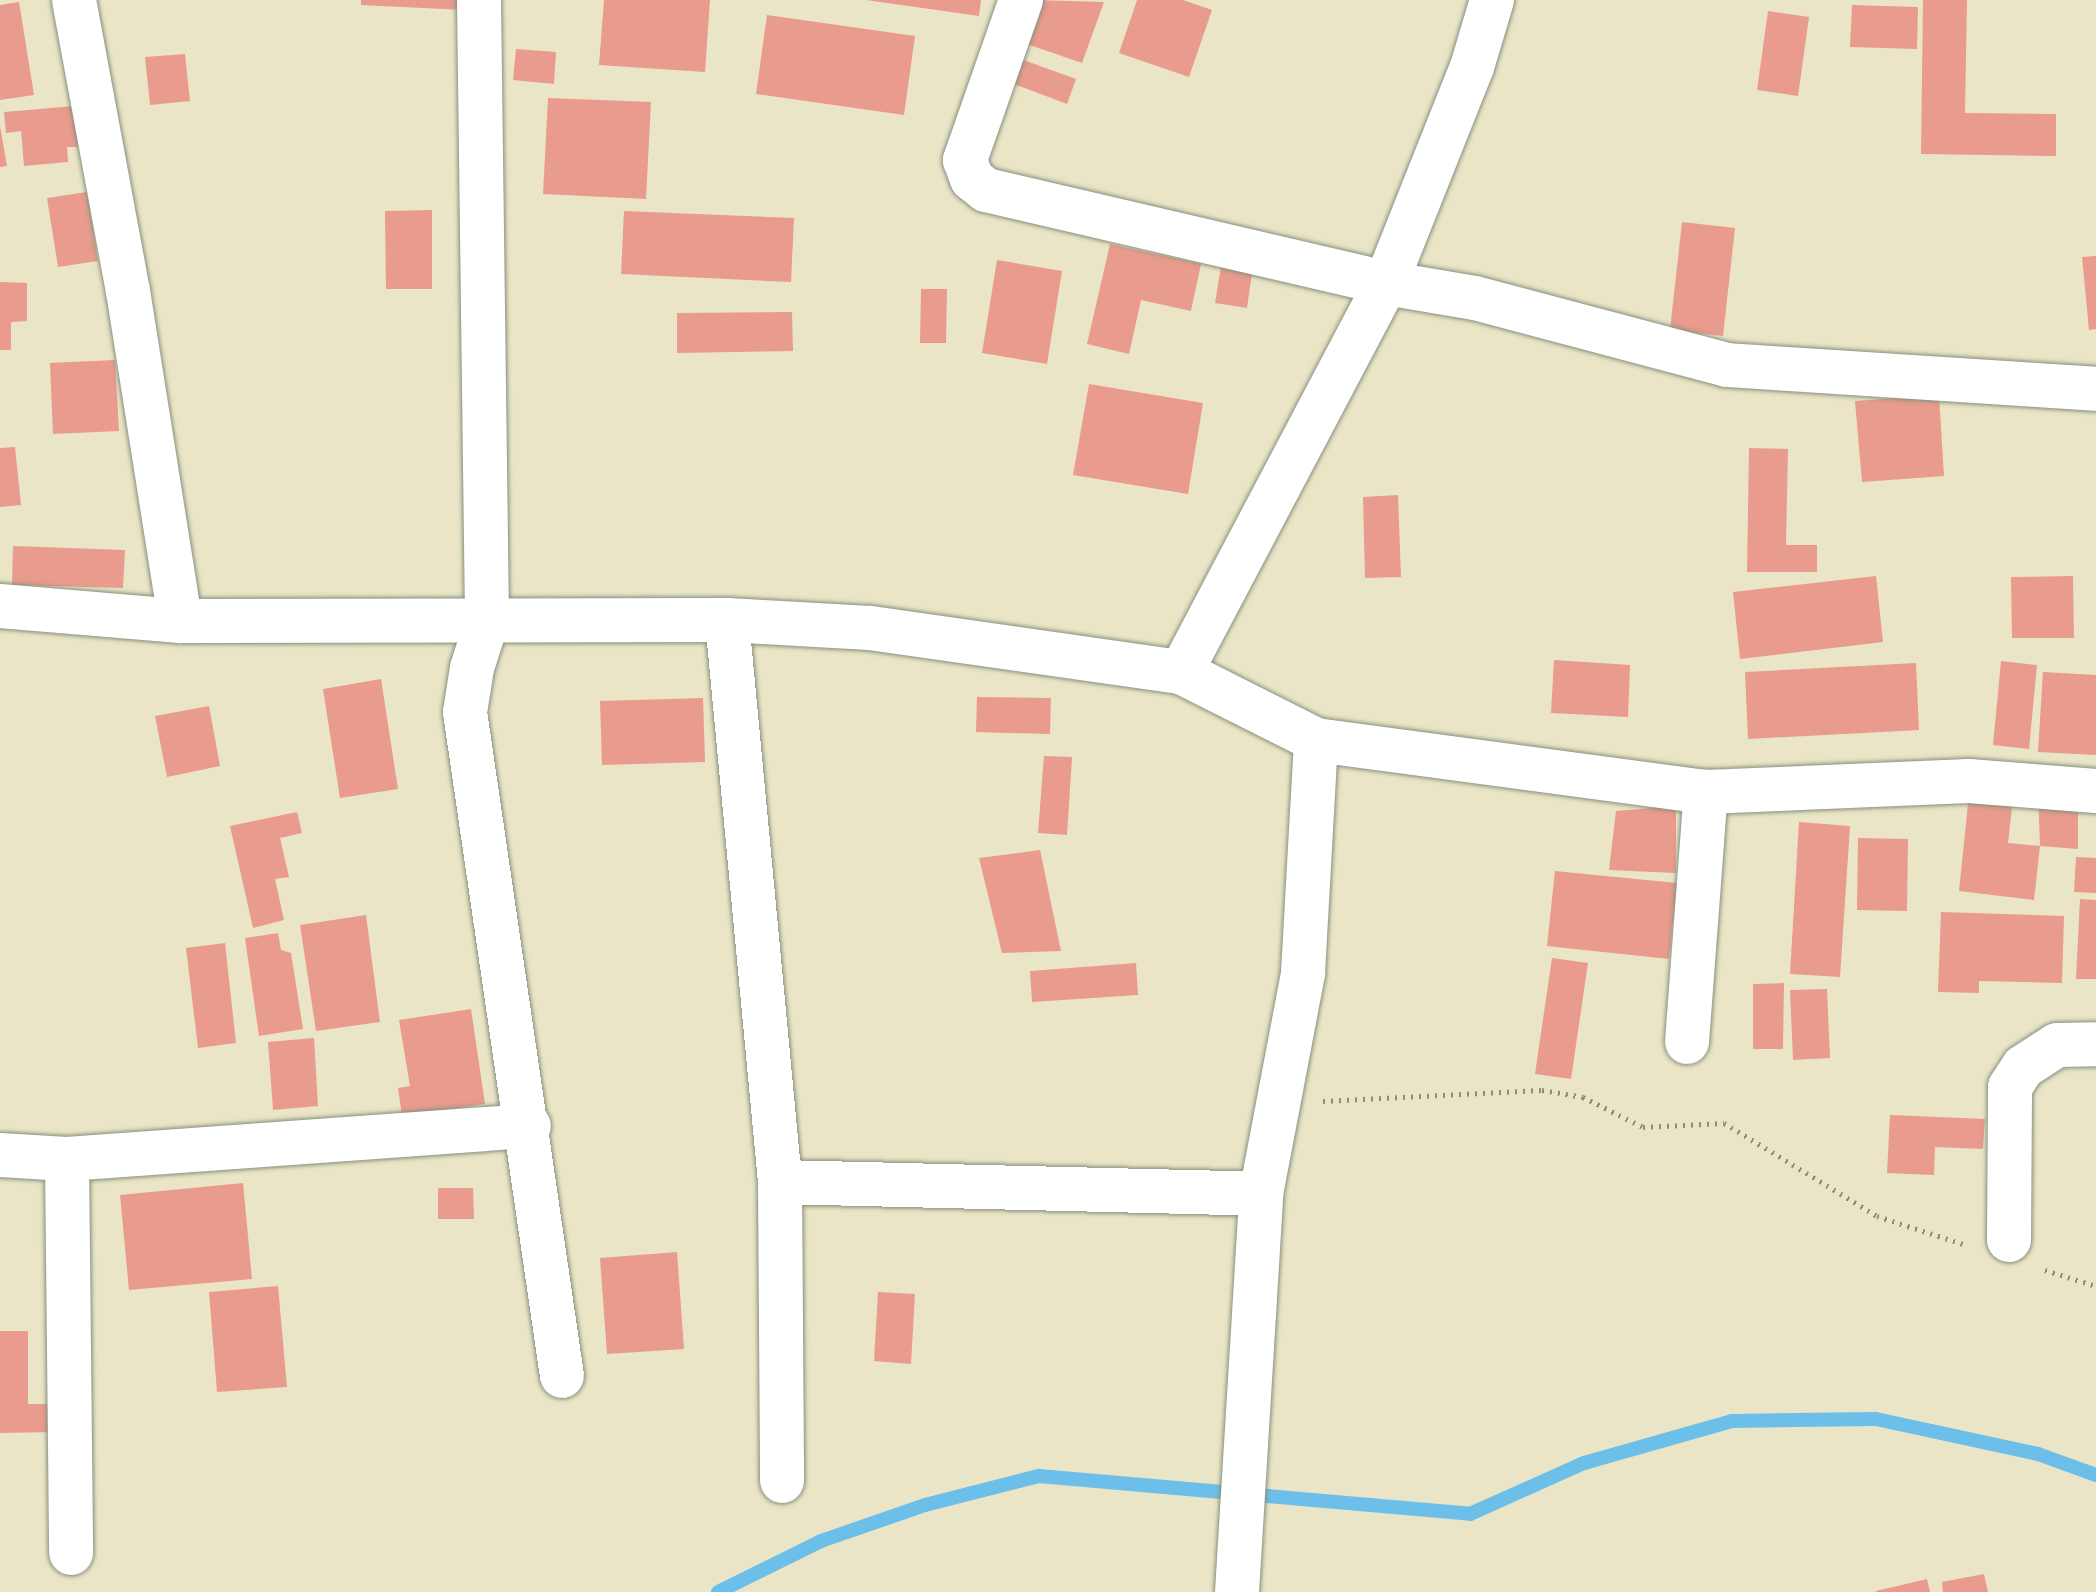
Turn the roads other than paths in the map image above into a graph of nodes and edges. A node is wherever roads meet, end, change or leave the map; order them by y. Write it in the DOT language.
graph roads {
  1 [pos="74,0"];
  2 [pos="479,0"];
  3 [pos="1021,0"];
  4 [pos="1492,0"];
  5 [pos="1386,283"];
  6 [pos="2096,389"];
  7 [pos="0,606"];
  8 [pos="727,620"];
  9 [pos="180,621"];
  10 [pos="487,621"];
  11 [pos="1181,672"];
  12 [pos="1316,740"];
  13 [pos="2096,791"];
  14 [pos="1706,792"];
  15 [pos="1687,1042"];
  16 [pos="2096,1044"];
  17 [pos="529,1126"];
  18 [pos="0,1155"];
  19 [pos="67,1159"];
  20 [pos="780,1182"];
  21 [pos="1261,1194"];
  22 [pos="2008,1252"];
  23 [pos="562,1376"];
  24 [pos="782,1481"];
  25 [pos="71,1553"];
  26 [pos="1237,1592"];
  1 -- 9 [label="street"];
  2 -- 10 [label="street"];
  3 -- 5 [label="street"];
  4 -- 5 [label="street"];
  5 -- 6 [label="street"];
  5 -- 11 [label="street"];
  7 -- 9 [label="street"];
  8 -- 10 [label="street"];
  8 -- 11 [label="street"];
  8 -- 20 [label="street"];
  9 -- 10 [label="street"];
  10 -- 17 [label="street"];
  11 -- 12 [label="street"];
  12 -- 14 [label="street"];
  12 -- 21 [label="street"];
  13 -- 14 [label="street"];
  14 -- 15 [label="street"];
  16 -- 22 [label="street"];
  17 -- 19 [label="street"];
  17 -- 23 [label="street"];
  18 -- 19 [label="street"];
  19 -- 25 [label="street"];
  20 -- 21 [label="street"];
  20 -- 24 [label="street"];
  21 -- 26 [label="street"];
}
